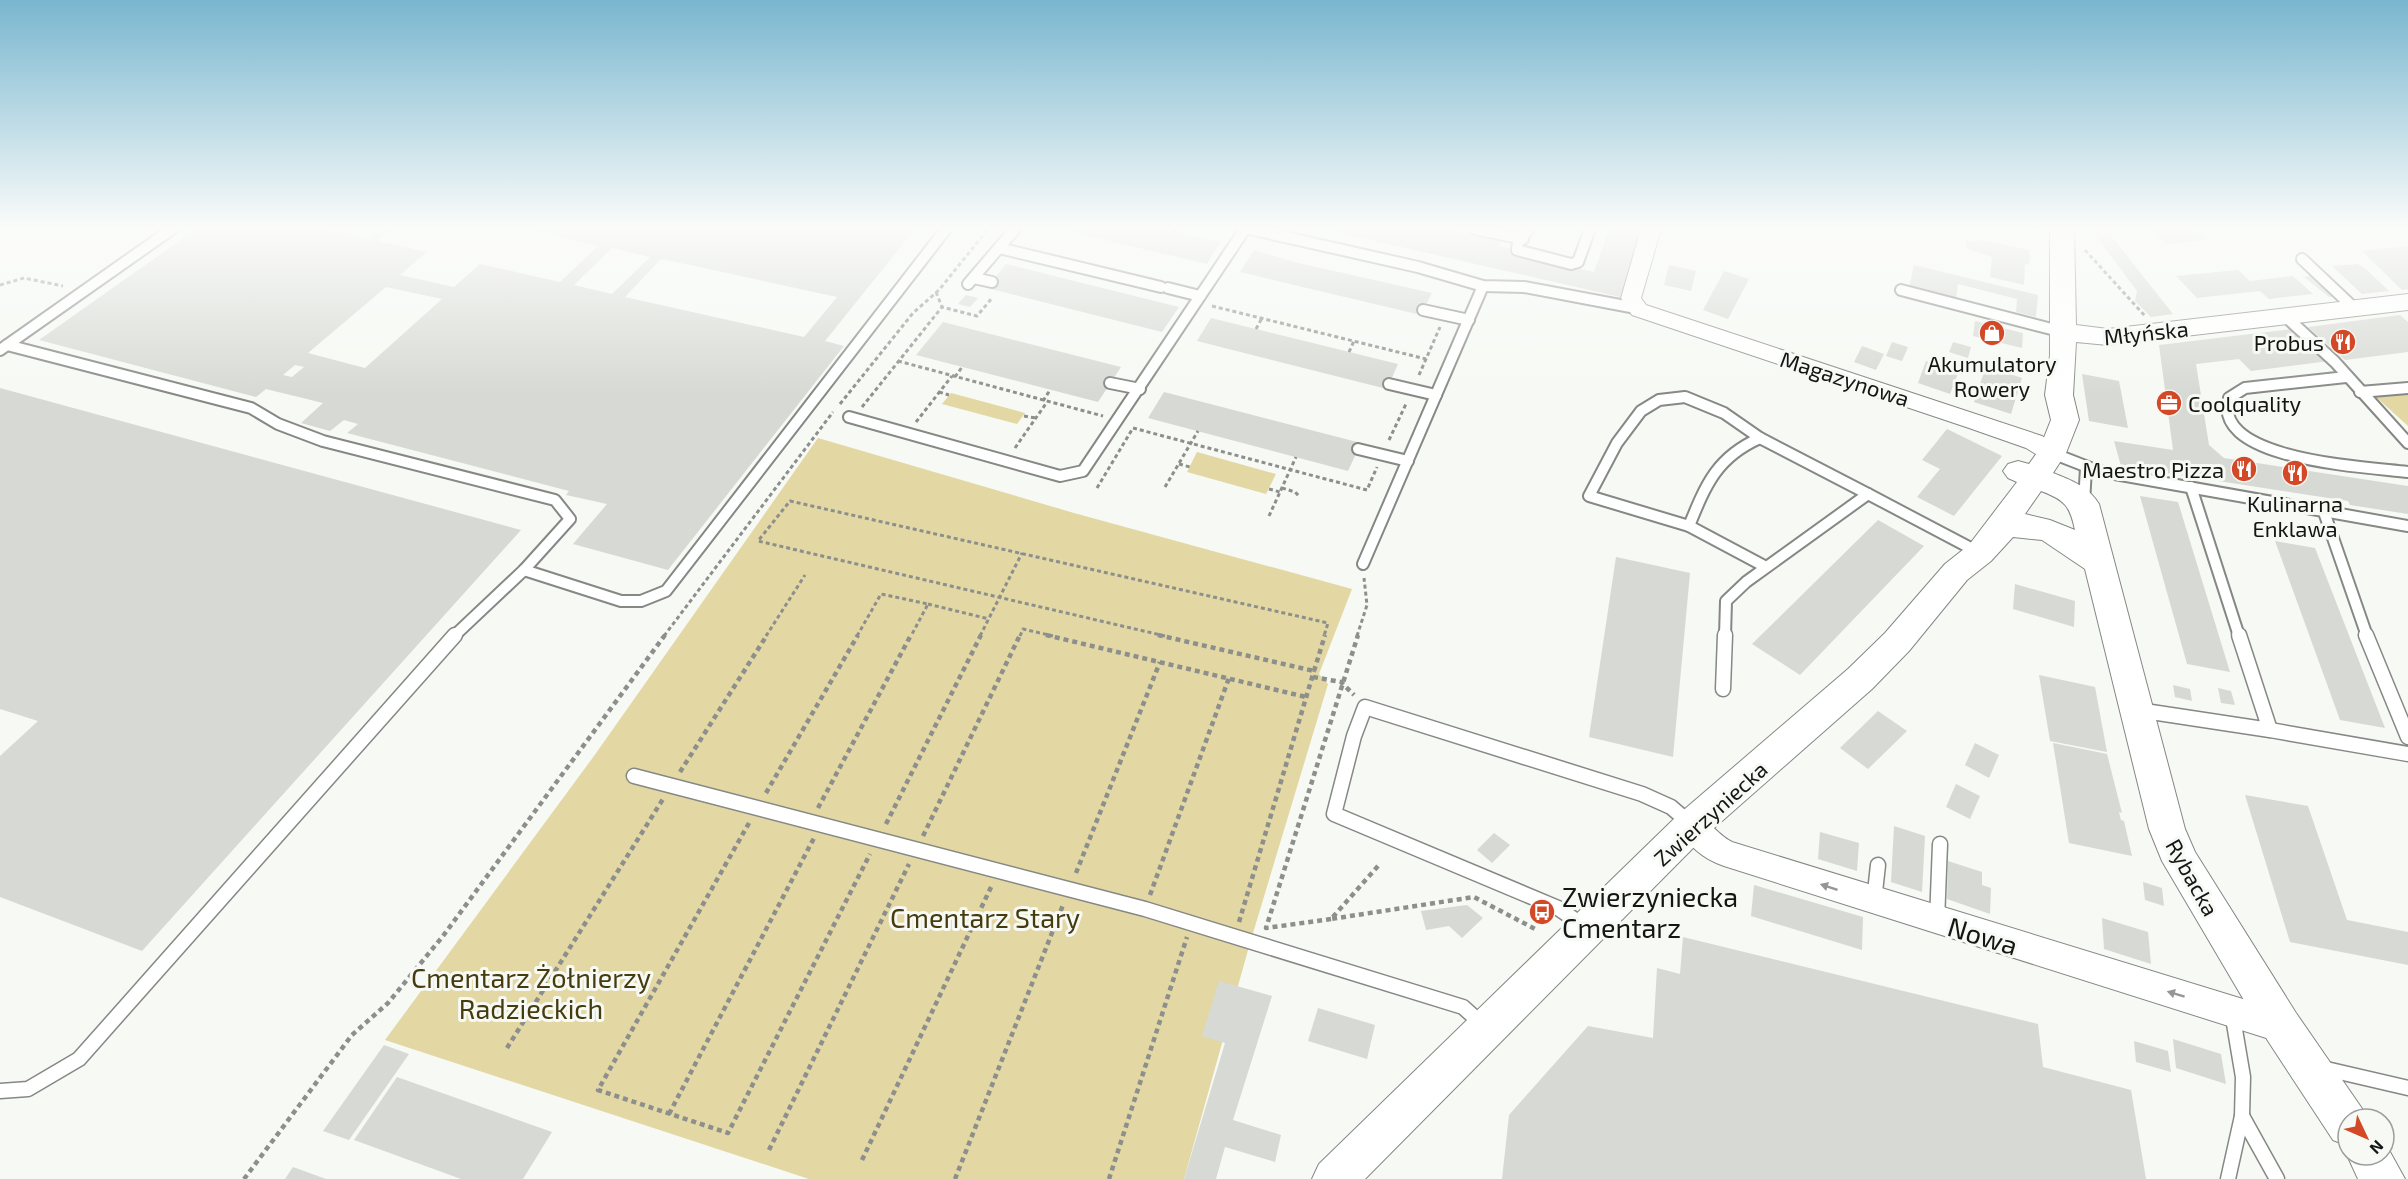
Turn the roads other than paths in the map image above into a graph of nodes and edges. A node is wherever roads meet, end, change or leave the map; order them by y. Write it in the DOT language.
graph roads {
  1 [pos="94,284"];
  2 [pos="903,284"];
  3 [pos="1148,284"];
  4 [pos="1208,284"];
  5 [pos="1476,284"];
  6 [pos="1635,284"];
  7 [pos="2067,284"];
  8 [pos="2328,284"];
  9 [pos="1483,286"];
  10 [pos="1901,290"];
  11 [pos="1200,296"];
  12 [pos="2408,302"];
  13 [pos="1636,308"];
  14 [pos="2354,308"];
  15 [pos="1423,310"];
  16 [pos="2285,316"];
  17 [pos="1468,320"];
  18 [pos="2063,332"];
  19 [pos="4,348"];
  20 [pos="2346,377"];
  21 [pos="1110,383"];
  22 [pos="1389,384"];
  23 [pos="2408,388"];
  24 [pos="1140,389"];
  25 [pos="2360,392"];
  26 [pos="1436,395"];
  27 [pos="853,418"];
  28 [pos="1760,438"];
  29 [pos="2408,443"];
  30 [pos="2044,448"];
  31 [pos="1358,449"];
  32 [pos="1408,461"];
  33 [pos="2086,468"];
  34 [pos="2408,472"];
  35 [pos="2028,478"];
  36 [pos="2191,487"];
  37 [pos="1868,494"];
  38 [pos="2084,504"];
  39 [pos="2324,512"];
  40 [pos="1689,526"];
  41 [pos="2408,526"];
  42 [pos="1974,549"];
  43 [pos="2087,554"];
  44 [pos="1363,564"];
  45 [pos="1766,567"];
  46 [pos="524,570"];
  47 [pos="1723,689"];
  48 [pos="2135,709"];
  49 [pos="2270,730"];
  50 [pos="2408,737"];
  51 [pos="2408,754"];
  52 [pos="634,776"];
  53 [pos="1692,825"];
  54 [pos="1940,844"];
  55 [pos="1878,865"];
  56 [pos="1874,901"];
  57 [pos="1937,921"];
  58 [pos="1589,929"];
  59 [pos="2232,1011"];
  60 [pos="2283,1027"];
  61 [pos="1489,1029"];
  62 [pos="2307,1064"];
  63 [pos="2408,1088"];
  64 [pos="0,1091"];
  65 [pos="2336,1107"];
  66 [pos="2242,1116"];
  67 [pos="1334,1179"];
  68 [pos="2228,1179"];
  69 [pos="2277,1179"];
  1 -- 19 [label="lane"];
  2 -- 46 [label="lane"];
  3 -- 11 [label="lane"];
  4 -- 11 [label="lane"];
  5 -- 9 [label="lane, Magazynowa"];
  6 -- 13 [label="street"];
  7 -- 18 [label="street, Zwierzyniecka"];
  8 -- 14 [label="lane"];
  9 -- 13 [label="lane, Magazynowa"];
  9 -- 17 [label="lane"];
  10 -- 18 [label="lane"];
  11 -- 24 [label="lane"];
  12 -- 14 [label="street, Młyńska"];
  13 -- 30 [label="street, Magazynowa"];
  14 -- 16 [label="street, Młyńska"];
  15 -- 17 [label="lane"];
  16 -- 18 [label="street, Młyńska"];
  16 -- 20 [label="lane"];
  17 -- 26 [label="lane"];
  18 -- 30 [label="street, Zwierzyniecka"];
  19 -- 46 [label="lane"];
  20 -- 25 [label="lane"];
  20 -- 34 [label="lane"];
  21 -- 24 [label="lane"];
  22 -- 26 [label="lane"];
  23 -- 25 [label="lane"];
  24 -- 27 [label="lane"];
  25 -- 29 [label="lane"];
  26 -- 32 [label="lane"];
  28 -- 37 [label="lane"];
  28 -- 40 [label="lane"];
  28 -- 40 [label="lane"];
  30 -- 33 [label="lane"];
  30 -- 35 [label="street, Zwierzyniecka"];
  31 -- 32 [label="lane"];
  32 -- 44 [label="lane"];
  33 -- 36 [label="lane"];
  33 -- 38 [label="lane"];
  35 -- 38 [label="street"];
  35 -- 42 [label="street, Zwierzyniecka"];
  35 -- 42 [label="street, Zwierzyniecka"];
  35 -- 43 [label="street, Rybacka"];
  36 -- 39 [label="lane"];
  36 -- 49 [label="lane"];
  37 -- 42 [label="lane"];
  37 -- 45 [label="lane"];
  38 -- 43 [label="street, Rybacka"];
  39 -- 41 [label="lane"];
  39 -- 50 [label="lane"];
  40 -- 45 [label="lane"];
  42 -- 43 [label="street"];
  42 -- 53 [label="street, Zwierzyniecka"];
  43 -- 48 [label="street, Rybacka"];
  45 -- 47 [label="lane"];
  46 -- 64 [label="lane"];
  48 -- 49 [label="lane"];
  48 -- 60 [label="street, Rybacka"];
  49 -- 51 [label="lane"];
  52 -- 61 [label="lane"];
  56 -- 53 [label="street, Nowa, one-way"];
  53 -- 58 [label="street, Zwierzyniecka"];
  53 -- 58 [label="lane"];
  54 -- 57 [label="lane"];
  55 -- 56 [label="lane"];
  56 -- 57 [label="street, Nowa"];
  59 -- 57 [label="street, Nowa, one-way"];
  58 -- 61 [label="street, Zwierzyniecka"];
  59 -- 60 [label="street, Nowa"];
  59 -- 66 [label="lane"];
  60 -- 62 [label="street, Rybacka"];
  61 -- 67 [label="street, Zwierzyniecka"];
  62 -- 63 [label="lane"];
  62 -- 65 [label="street, Rybacka"];
  66 -- 68 [label="lane"];
  66 -- 69 [label="lane"];
}
